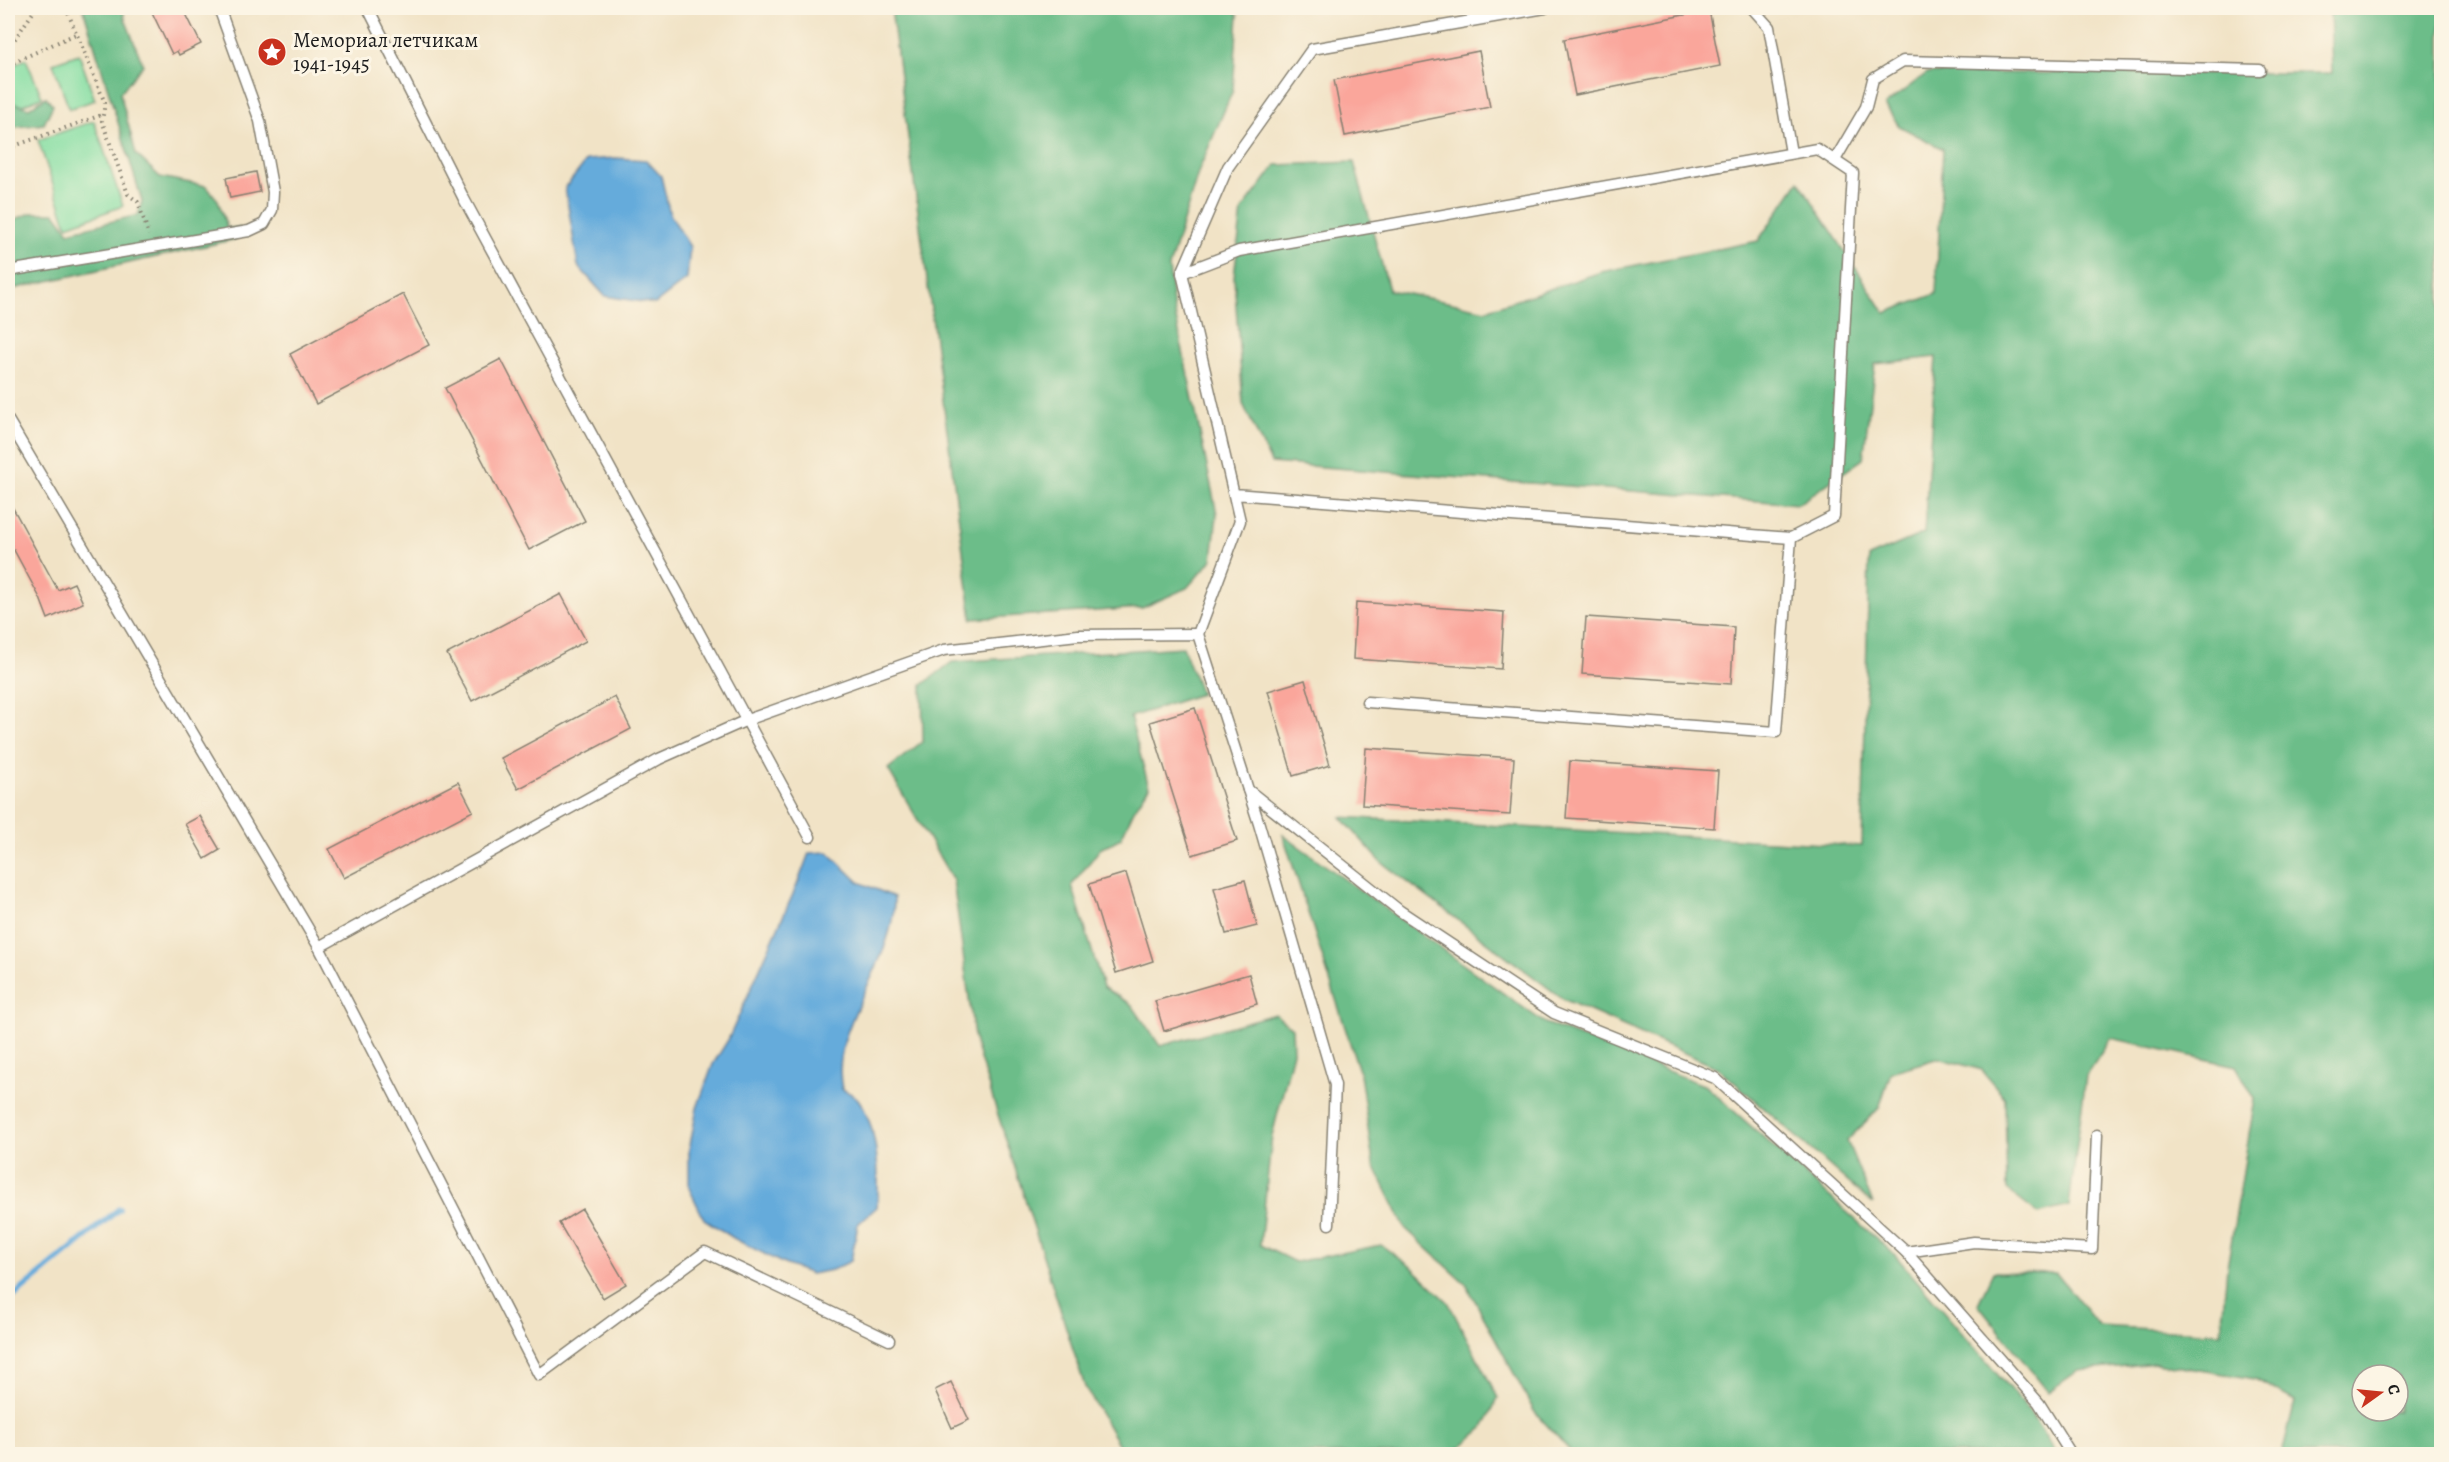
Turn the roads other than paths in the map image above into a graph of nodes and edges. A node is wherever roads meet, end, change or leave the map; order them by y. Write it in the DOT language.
graph roads {
  1 [pos="219,8"];
  2 [pos="368,8"];
  3 [pos="1545,8"];
  4 [pos="1752,8"];
  5 [pos="2260,70"];
  6 [pos="1791,153"];
  7 [pos="1835,160"];
  8 [pos="8,271"];
  9 [pos="1182,273"];
  10 [pos="8,420"];
  11 [pos="1234,494"];
  12 [pos="1791,538"];
  13 [pos="1198,634"];
  14 [pos="1367,702"];
  15 [pos="747,720"];
  16 [pos="1248,790"];
  17 [pos="810,837"];
  18 [pos="318,947"];
  19 [pos="2097,1135"];
  20 [pos="1329,1224"];
  21 [pos="1906,1252"];
  22 [pos="889,1340"];
  23 [pos="2071,1455"];
  1 -- 8 [label="lane"];
  2 -- 15 [label="lane"];
  3 -- 9 [label="lane"];
  4 -- 6 [label="lane"];
  5 -- 7 [label="lane"];
  6 -- 7 [label="lane"];
  6 -- 9 [label="lane"];
  7 -- 12 [label="lane"];
  9 -- 11 [label="lane"];
  10 -- 18 [label="lane"];
  11 -- 12 [label="lane"];
  11 -- 13 [label="lane"];
  12 -- 14 [label="lane"];
  13 -- 15 [label="lane"];
  13 -- 16 [label="lane"];
  15 -- 17 [label="lane"];
  15 -- 18 [label="lane"];
  16 -- 20 [label="lane"];
  16 -- 21 [label="lane"];
  18 -- 22 [label="lane"];
  19 -- 21 [label="lane"];
  21 -- 23 [label="lane"];
}
